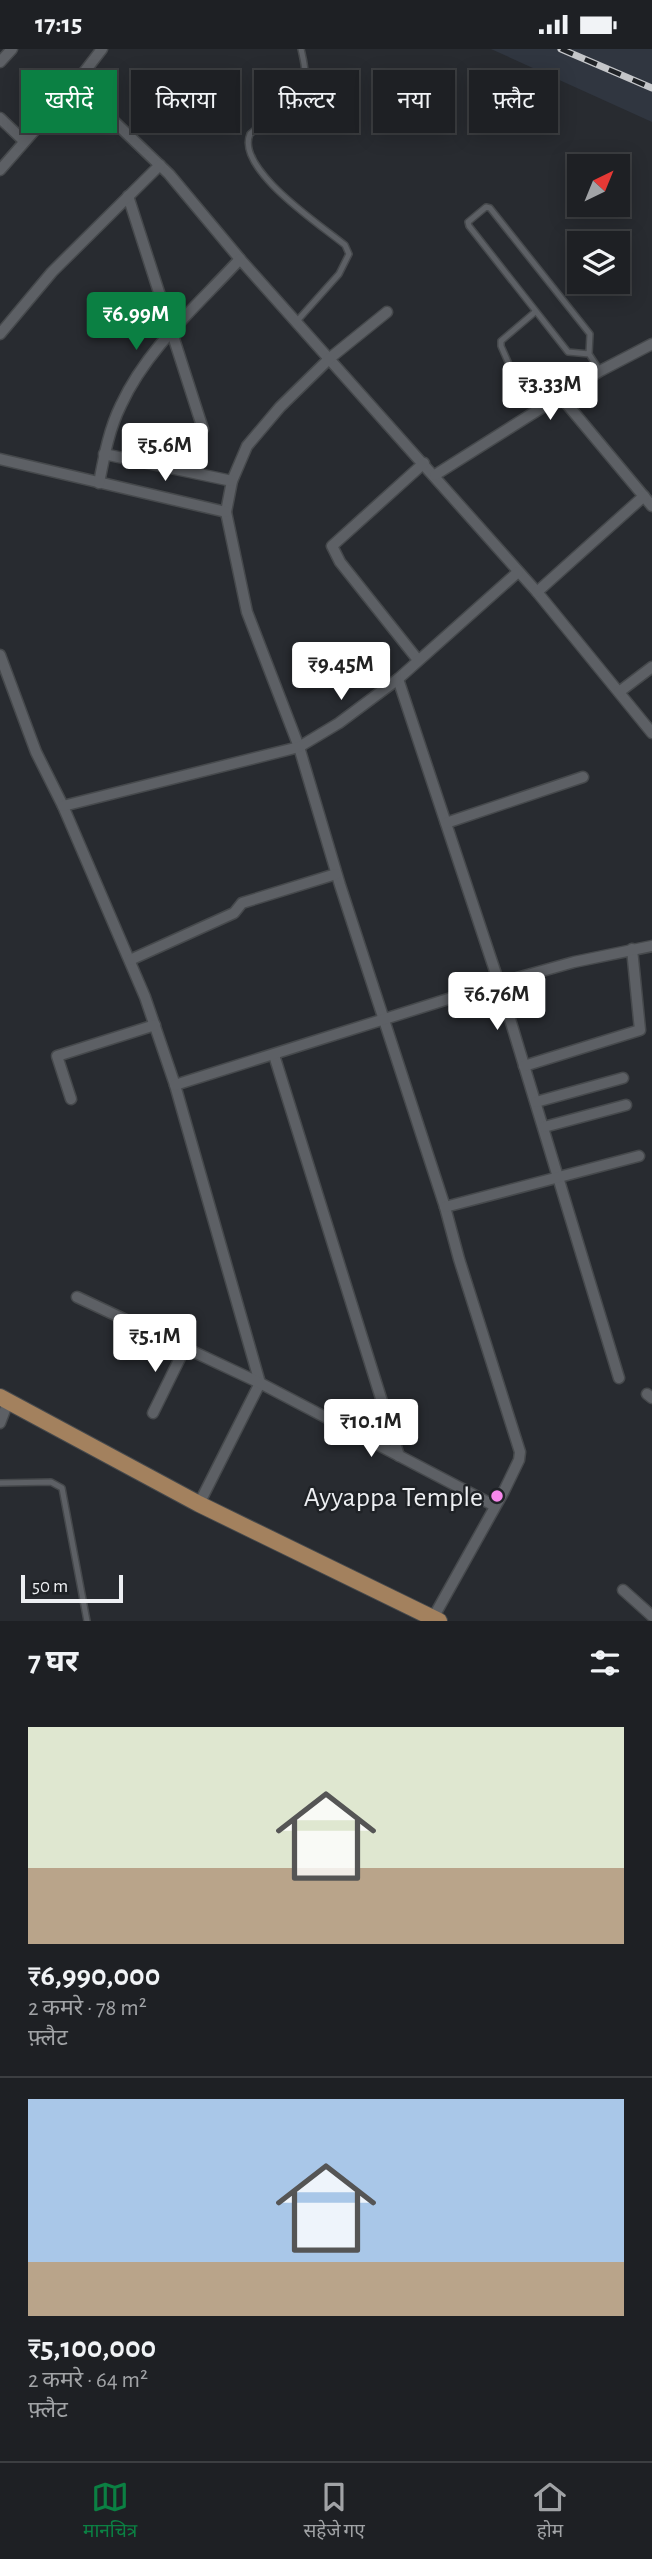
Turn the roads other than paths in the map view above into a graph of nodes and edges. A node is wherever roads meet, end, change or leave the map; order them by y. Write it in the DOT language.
graph roads {
  1 [pos="12,49"];
  2 [pos="102,49"];
  3 [pos="301,49"];
  4 [pos="0,62"];
  5 [pos="86,70"];
  6 [pos="0,118"];
  7 [pos="117,125"];
  8 [pos="31,133"];
  9 [pos="24,141"];
  10 [pos="160,165"];
  11 [pos="0,170"];
  12 [pos="128,196"];
  13 [pos="240,259"];
  14 [pos="387,312"];
  15 [pos="535,312"];
  16 [pos="297,321"];
  17 [pos="173,331"];
  18 [pos="0,334"];
  19 [pos="652,344"];
  20 [pos="589,354"];
  21 [pos="330,358"];
  22 [pos="600,371"];
  23 [pos="519,387"];
  24 [pos="561,397"];
  25 [pos="203,429"];
  26 [pos="104,454"];
  27 [pos="0,459"];
  28 [pos="424,463"];
  29 [pos="435,475"];
  30 [pos="232,481"];
  31 [pos="99,483"];
  32 [pos="644,496"];
  33 [pos="652,506"];
  34 [pos="226,512"];
  35 [pos="518,572"];
  36 [pos="537,592"];
  37 [pos="0,655"];
  38 [pos="418,660"];
  39 [pos="652,667"];
  40 [pos="398,679"];
  41 [pos="619,692"];
  42 [pos="652,733"];
  43 [pos="299,747"];
  44 [pos="583,778"];
  45 [pos="64,806"];
  46 [pos="446,823"];
  47 [pos="337,874"];
  48 [pos="652,946"];
  49 [pos="632,949"];
  50 [pos="130,960"];
  51 [pos="499,983"];
  52 [pos="385,1020"];
  53 [pos="155,1025"];
  54 [pos="274,1055"];
  55 [pos="524,1066"];
  56 [pos="623,1077"];
  57 [pos="175,1085"];
  58 [pos="71,1099"];
  59 [pos="536,1102"];
  60 [pos="626,1105"];
  61 [pos="544,1127"];
  62 [pos="639,1156"];
  63 [pos="560,1177"];
  64 [pos="445,1207"];
  65 [pos="76,1297"];
  66 [pos="185,1348"];
  67 [pos="619,1378"];
  68 [pos="260,1384"];
  69 [pos="4,1399"];
  70 [pos="153,1413"];
  71 [pos="0,1423"];
  72 [pos="399,1456"];
  73 [pos="0,1483"];
  74 [pos="199,1504"];
  75 [pos="495,1506"];
  76 [pos="623,1590"];
  77 [pos="652,1616"];
  78 [pos="436,1619"];
  79 [pos="88,1621"];
  1 -- 4 [label="street"];
  2 -- 5 [label="street"];
  3 -- 16 [label="lane"];
  6 -- 9 [label="street"];
  7 -- 10 [label="street"];
  8 -- 9 [label="street"];
  9 -- 11 [label="street"];
  10 -- 12 [label="street"];
  10 -- 13 [label="street"];
  12 -- 17 [label="street"];
  12 -- 18 [label="street"];
  13 -- 16 [label="street"];
  13 -- 17 [label="street"];
  14 -- 21 [label="street"];
  15 -- 20 [label="lane"];
  15 -- 20 [label="lane"];
  15 -- 23 [label="lane"];
  16 -- 21 [label="street"];
  17 -- 25 [label="street"];
  17 -- 26 [label="street"];
  19 -- 22 [label="street"];
  20 -- 22 [label="lane"];
  21 -- 28 [label="street"];
  21 -- 30 [label="street"];
  22 -- 24 [label="street"];
  24 -- 29 [label="street"];
  24 -- 32 [label="street"];
  26 -- 30 [label="street"];
  26 -- 31 [label="street"];
  27 -- 31 [label="street"];
  28 -- 29 [label="street"];
  28 -- 38 [label="street"];
  29 -- 35 [label="street"];
  30 -- 34 [label="street"];
  31 -- 34 [label="street"];
  32 -- 33 [label="street"];
  32 -- 36 [label="street"];
  34 -- 43 [label="street"];
  35 -- 36 [label="street"];
  35 -- 38 [label="street"];
  36 -- 41 [label="street"];
  37 -- 45 [label="street"];
  38 -- 40 [label="street"];
  39 -- 41 [label="street"];
  40 -- 43 [label="street"];
  40 -- 46 [label="street"];
  41 -- 42 [label="street"];
  43 -- 45 [label="street"];
  43 -- 47 [label="street"];
  44 -- 46 [label="street"];
  45 -- 50 [label="street"];
  46 -- 51 [label="street"];
  47 -- 50 [label="street"];
  47 -- 52 [label="street"];
  48 -- 49 [label="street"];
  49 -- 51 [label="street"];
  49 -- 55 [label="street"];
  50 -- 53 [label="street"];
  51 -- 52 [label="street"];
  51 -- 55 [label="street"];
  52 -- 54 [label="street"];
  52 -- 64 [label="street"];
  53 -- 57 [label="street"];
  53 -- 58 [label="street"];
  54 -- 57 [label="street"];
  54 -- 72 [label="street"];
  55 -- 59 [label="street"];
  56 -- 59 [label="street"];
  57 -- 68 [label="street"];
  59 -- 61 [label="street"];
  60 -- 61 [label="street"];
  61 -- 63 [label="street"];
  62 -- 63 [label="street"];
  63 -- 64 [label="street"];
  63 -- 67 [label="street"];
  64 -- 75 [label="street"];
  65 -- 66 [label="street"];
  66 -- 68 [label="street"];
  66 -- 70 [label="street"];
  68 -- 72 [label="street"];
  68 -- 74 [label="street"];
  69 -- 71 [label="street"];
  69 -- 74 [label="main road"];
  72 -- 75 [label="street"];
  73 -- 79 [label="lane"];
  74 -- 78 [label="main road"];
  75 -- 78 [label="street"];
  76 -- 77 [label="street"];
}
